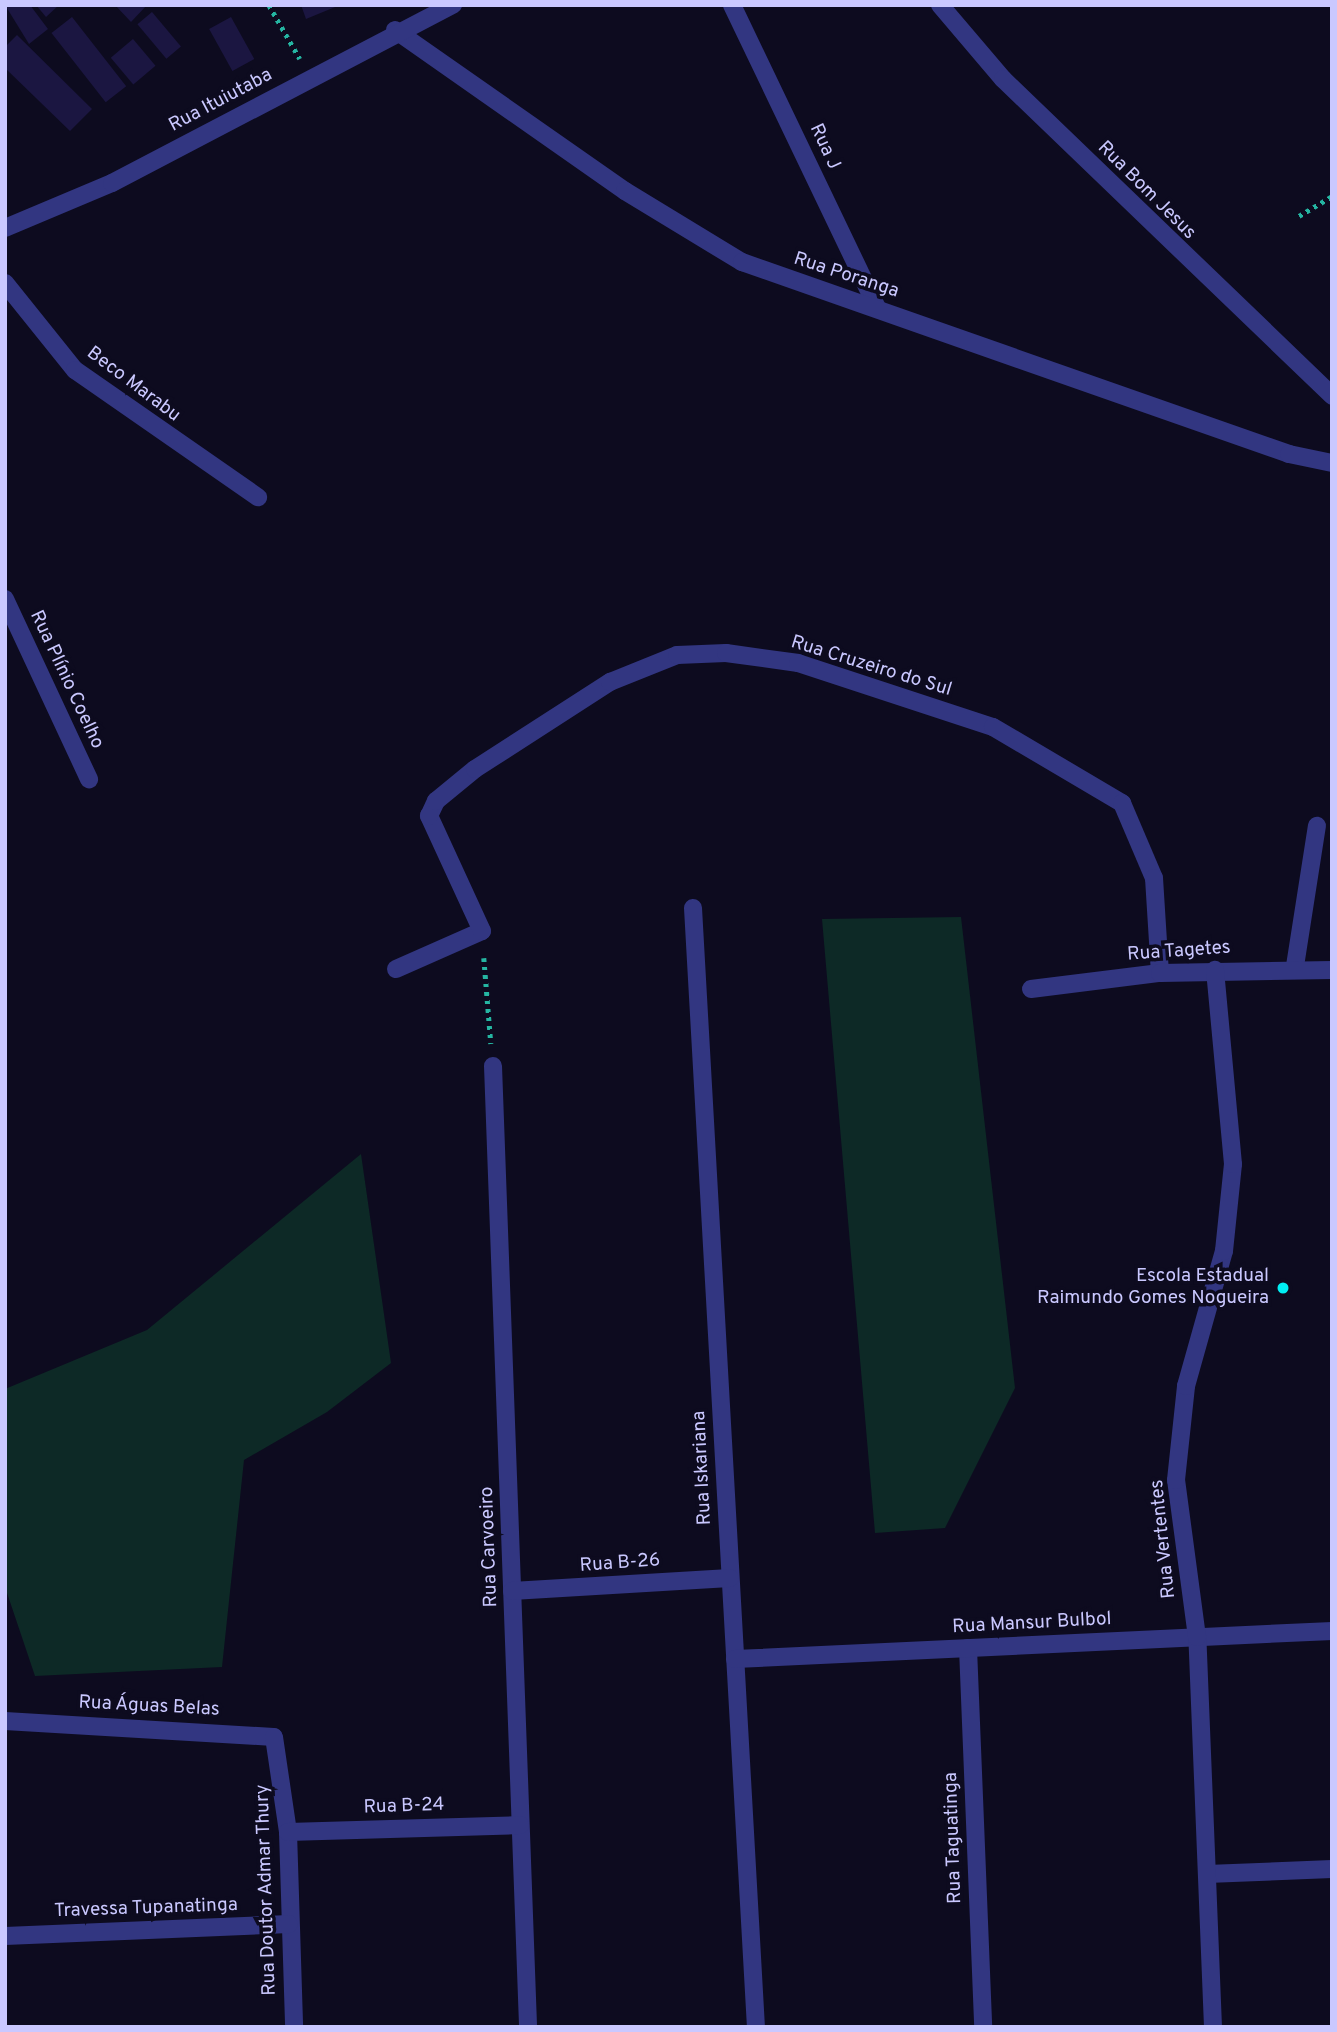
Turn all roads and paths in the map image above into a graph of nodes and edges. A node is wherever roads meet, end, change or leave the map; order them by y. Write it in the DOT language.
graph roads {
  1 [pos="269,5"];
  2 [pos="453,5"];
  3 [pos="732,5"];
  4 [pos="940,5"];
  5 [pos="395,30"];
  6 [pos="311,78"];
  7 [pos="1332,196"];
  8 [pos="1299,216"];
  9 [pos="5,228"];
  10 [pos="5,282"];
  11 [pos="877,307"];
  12 [pos="1332,396"];
  13 [pos="1332,463"];
  14 [pos="258,497"];
  15 [pos="5,599"];
  16 [pos="89,779"];
  17 [pos="1317,826"];
  18 [pos="693,908"];
  19 [pos="482,931"];
  20 [pos="1295,966"];
  21 [pos="396,969"];
  22 [pos="1215,970"];
  23 [pos="1332,970"];
  24 [pos="1160,973"];
  25 [pos="1031,989"];
  26 [pos="493,1066"];
  27 [pos="730,1578"];
  28 [pos="512,1591"];
  29 [pos="1332,1631"];
  30 [pos="1197,1637"];
  31 [pos="968,1648"];
  32 [pos="735,1659"];
  33 [pos="5,1721"];
  34 [pos="281,1752"];
  35 [pos="520,1825"];
  36 [pos="288,1832"];
  37 [pos="1332,1869"];
  38 [pos="1207,1874"];
  39 [pos="289,1924"];
  40 [pos="5,1936"];
  41 [pos="294,2027"];
  42 [pos="528,2027"];
  43 [pos="756,2027"];
  44 [pos="983,2027"];
  45 [pos="1213,2027"];
  1 -- 6 [label="path"];
  2 -- 5 [label="street, Rua Ituiutaba"];
  3 -- 11 [label="street, Rua J"];
  4 -- 12 [label="street, Rua Bom Jesus"];
  5 -- 6 [label="street, Rua Ituiutaba"];
  5 -- 11 [label="street, Rua Poranga"];
  6 -- 9 [label="street, Rua Ituiutaba"];
  7 -- 8 [label="path"];
  10 -- 14 [label="street, Beco Marabu"];
  11 -- 13 [label="street, Rua Poranga"];
  15 -- 16 [label="street, Rua Plínio Coelho"];
  17 -- 20 [label="street"];
  18 -- 27 [label="street, Rua Iskariana"];
  19 -- 21 [label="street"];
  19 -- 24 [label="street, Rua Cruzeiro do Sul"];
  19 -- 26 [label="path"];
  20 -- 22 [label="street, Rua Tagetes"];
  20 -- 23 [label="street, Rua Tagetes"];
  22 -- 24 [label="street, Rua Tagetes"];
  22 -- 30 [label="street, Rua Vertentes"];
  24 -- 25 [label="street, Rua Tagetes"];
  26 -- 28 [label="street, Rua Carvoeiro"];
  27 -- 28 [label="street, Rua B-26"];
  27 -- 32 [label="street, Rua Iskariana"];
  28 -- 35 [label="street, Rua Carvoeiro"];
  29 -- 30 [label="street, Rua Mansur Bulbol"];
  30 -- 31 [label="street, Rua Mansur Bulbol"];
  30 -- 38 [label="street, Rua Vertentes"];
  31 -- 32 [label="street, Rua Mansur Bulbol"];
  31 -- 44 [label="street, Rua Taguatinga"];
  32 -- 43 [label="street, Rua Iskariana"];
  33 -- 34 [label="street, Rua Águas Belas"];
  34 -- 36 [label="street, Rua Doutor Admar Thury"];
  35 -- 36 [label="street, Rua B-24"];
  35 -- 42 [label="street, Rua Carvoeiro"];
  36 -- 39 [label="street, Rua Doutor Admar Thury"];
  37 -- 38 [label="street"];
  38 -- 45 [label="street, Rua Vertentes"];
  39 -- 40 [label="street, Travessa Tupanatinga"];
  39 -- 41 [label="street, Rua Doutor Admar Thury"];
}
